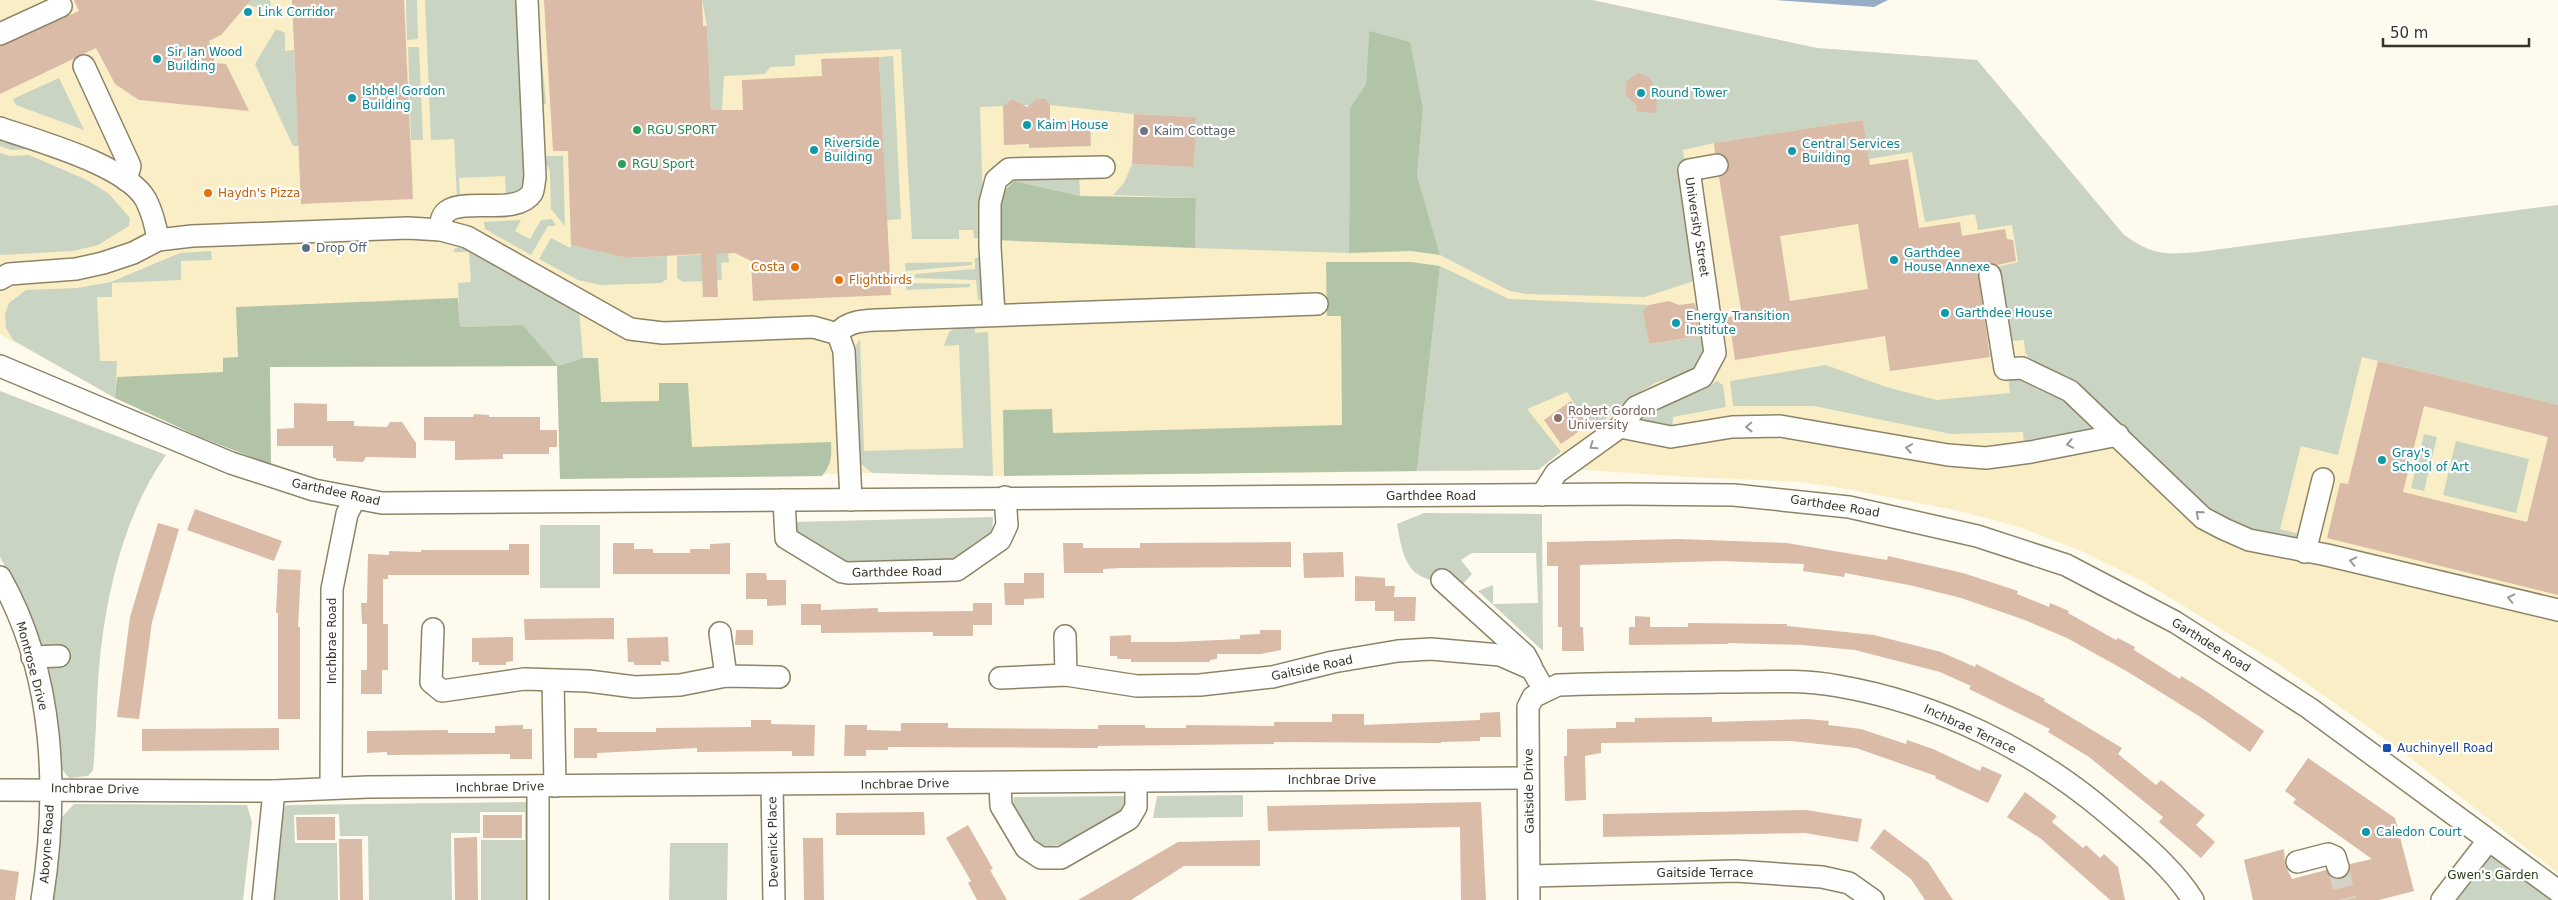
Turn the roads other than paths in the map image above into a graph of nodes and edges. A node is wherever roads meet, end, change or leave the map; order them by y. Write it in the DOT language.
graph roads {
  1 [pos="527,0"];
  2 [pos="61,6"];
  3 [pos="0,34"];
  4 [pos="84,66"];
  5 [pos="0,128"];
  6 [pos="1717,165"];
  7 [pos="1104,167"];
  8 [pos="126,180"];
  9 [pos="442,213"];
  10 [pos="158,240"];
  11 [pos="1990,275"];
  12 [pos="0,279"];
  13 [pos="1317,304"];
  14 [pos="994,315"];
  15 [pos="838,334"];
  16 [pos="0,366"];
  17 [pos="1620,428"];
  18 [pos="2118,434"];
  19 [pos="2323,479"];
  20 [pos="1542,495"];
  21 [pos="1005,497"];
  22 [pos="355,498"];
  23 [pos="784,500"];
  24 [pos="851,500"];
  25 [pos="2305,552"];
  26 [pos="0,577"];
  27 [pos="1442,580"];
  28 [pos="2558,610"];
  29 [pos="433,629"];
  30 [pos="720,632"];
  31 [pos="1065,636"];
  32 [pos="60,656"];
  33 [pos="32,658"];
  34 [pos="1532,669"];
  35 [pos="1066,675"];
  36 [pos="726,676"];
  37 [pos="778,677"];
  38 [pos="1000,678"];
  39 [pos="553,680"];
  40 [pos="1544,690"];
  41 [pos="1528,778"];
  42 [pos="1136,781"];
  43 [pos="1000,783"];
  44 [pos="772,784"];
  45 [pos="546,786"];
  46 [pos="51,788"];
  47 [pos="331,788"];
  48 [pos="0,790"];
  49 [pos="274,790"];
  50 [pos="2488,841"];
  51 [pos="2297,862"];
  52 [pos="2338,867"];
  53 [pos="1530,876"];
  54 [pos="2558,891"];
  55 [pos="42,900"];
  56 [pos="263,900"];
  57 [pos="538,900"];
  58 [pos="774,900"];
  59 [pos="1529,900"];
  60 [pos="1873,900"];
  61 [pos="2193,900"];
  62 [pos="2442,900"];
  1 -- 9 [label="street"];
  2 -- 3 [label="street"];
  4 -- 8 [label="street"];
  5 -- 8 [label="street"];
  6 -- 17 [label="street, University Street"];
  7 -- 14 [label="street"];
  8 -- 10 [label="street"];
  9 -- 10 [label="street"];
  9 -- 15 [label="street"];
  10 -- 12 [label="street"];
  11 -- 18 [label="street"];
  13 -- 14 [label="street"];
  14 -- 15 [label="street"];
  15 -- 24 [label="street"];
  16 -- 22 [label="street, Garthdee Road"];
  18 -- 17 [label="street, one-way"];
  17 -- 20 [label="street, one-way"];
  25 -- 18 [label="street, one-way"];
  19 -- 25 [label="street"];
  20 -- 21 [label="street, Garthdee Road"];
  20 -- 50 [label="street, Garthdee Road"];
  21 -- 23 [label="street, Garthdee Road"];
  21 -- 24 [label="street, Garthdee Road"];
  22 -- 23 [label="street, Garthdee Road"];
  22 -- 47 [label="street, Inchbrae Road"];
  23 -- 24 [label="street, Garthdee Road"];
  28 -- 25 [label="street, one-way"];
  26 -- 33 [label="street, Montrose Drive"];
  27 -- 34 [label="street"];
  29 -- 39 [label="street"];
  30 -- 36 [label="street"];
  31 -- 35 [label="street"];
  32 -- 33 [label="street"];
  33 -- 46 [label="street, Montrose Drive"];
  34 -- 35 [label="street, Gaitside Road"];
  34 -- 40 [label="street"];
  35 -- 38 [label="street, Gaitside Road"];
  36 -- 37 [label="street"];
  36 -- 39 [label="street"];
  39 -- 45 [label="street"];
  40 -- 41 [label="street, Gaitside Drive"];
  40 -- 61 [label="street, Inchbrae Terrace"];
  41 -- 42 [label="street, Inchbrae Drive"];
  41 -- 53 [label="street, Gaitside Drive"];
  42 -- 43 [label="street, Inchbrae Drive"];
  42 -- 43 [label="street"];
  43 -- 44 [label="street, Inchbrae Drive"];
  44 -- 45 [label="street, Inchbrae Drive"];
  44 -- 58 [label="street, Devenick Place"];
  45 -- 47 [label="street, Inchbrae Drive"];
  45 -- 57 [label="street"];
  46 -- 48 [label="street, Inchbrae Drive"];
  46 -- 49 [label="street, Inchbrae Drive"];
  46 -- 55 [label="street, Aboyne Road"];
  47 -- 49 [label="street, Inchbrae Drive"];
  49 -- 56 [label="street"];
  50 -- 54 [label="street, Garthdee Road"];
  50 -- 62 [label="street"];
  51 -- 52 [label="street"];
  53 -- 59 [label="street, Gaitside Drive"];
  53 -- 60 [label="street, Gaitside Terrace"];
}
